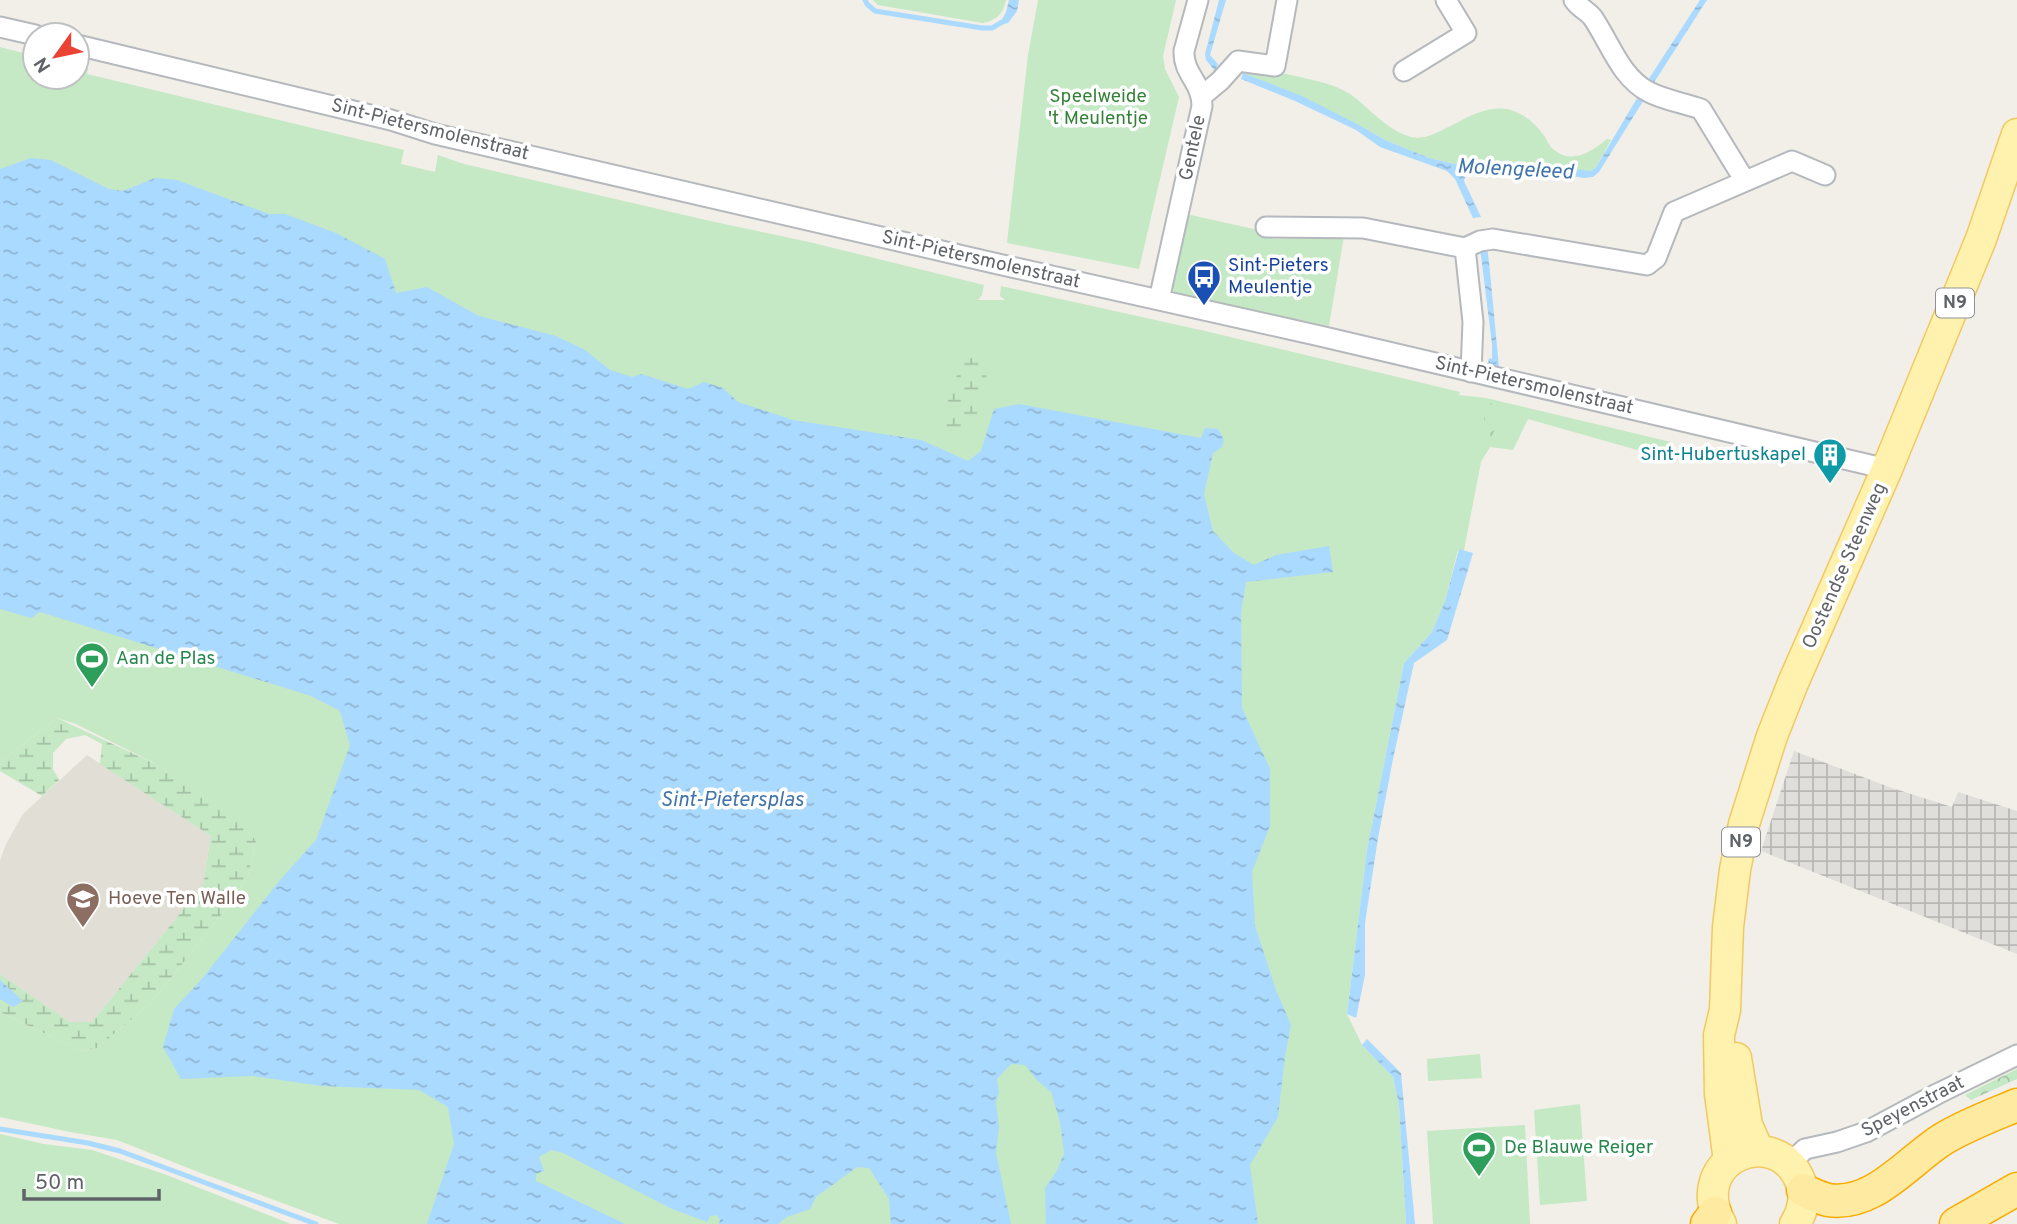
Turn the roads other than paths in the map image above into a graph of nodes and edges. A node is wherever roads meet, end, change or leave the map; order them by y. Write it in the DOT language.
graph roads {
  1 [pos="1198,0"];
  2 [pos="1287,0"];
  3 [pos="1446,0"];
  4 [pos="1574,0"];
  5 [pos="0,27"];
  6 [pos="21,32"];
  7 [pos="91,48"];
  8 [pos="1405,71"];
  9 [pos="1202,96"];
  10 [pos="2017,134"];
  11 [pos="1825,175"];
  12 [pos="1745,181"];
  13 [pos="1266,227"];
  14 [pos="1465,248"];
  15 [pos="1159,300"];
  16 [pos="1471,372"];
  17 [pos="1887,469"];
  18 [pos="1725,1010"];
  19 [pos="2017,1055"];
  20 [pos="2017,1105"];
  21 [pos="1758,1150"];
  22 [pos="1729,1161"];
  23 [pos="1799,1167"];
  24 [pos="2017,1189"];
  25 [pos="1715,1220"];
  26 [pos="1795,1224"];
  27 [pos="1956,1224"];
  1 -- 9 [label="street, Gentele"];
  2 -- 9 [label="street"];
  3 -- 8 [label="street"];
  4 -- 12 [label="street"];
  5 -- 6 [label="street"];
  7 -- 15 [label="street, Sint-Pietersmolenstraat"];
  9 -- 15 [label="street, Gentele"];
  10 -- 17 [label="main road, Oostendse Steenweg / N9"];
  11 -- 12 [label="street"];
  12 -- 14 [label="street"];
  13 -- 14 [label="street"];
  14 -- 16 [label="street"];
  15 -- 16 [label="street, Sint-Pietersmolenstraat"];
  16 -- 17 [label="street, Sint-Pietersmolenstraat"];
  17 -- 18 [label="main road, Oostendse Steenweg / N9"];
  18 -- 21 [label="main road, Oostendse Steenweg / N9"];
  18 -- 22 [label="main road, Oostendse Steenweg / N9"];
  19 -- 23 [label="street, Speyenstraat"];
  20 -- 23 [label="highway"];
  21 -- 22 [label="main road"];
  21 -- 23 [label="main road"];
  22 -- 25 [label="main road"];
  23 -- 26 [label="main road"];
  24 -- 27 [label="highway"];
}
